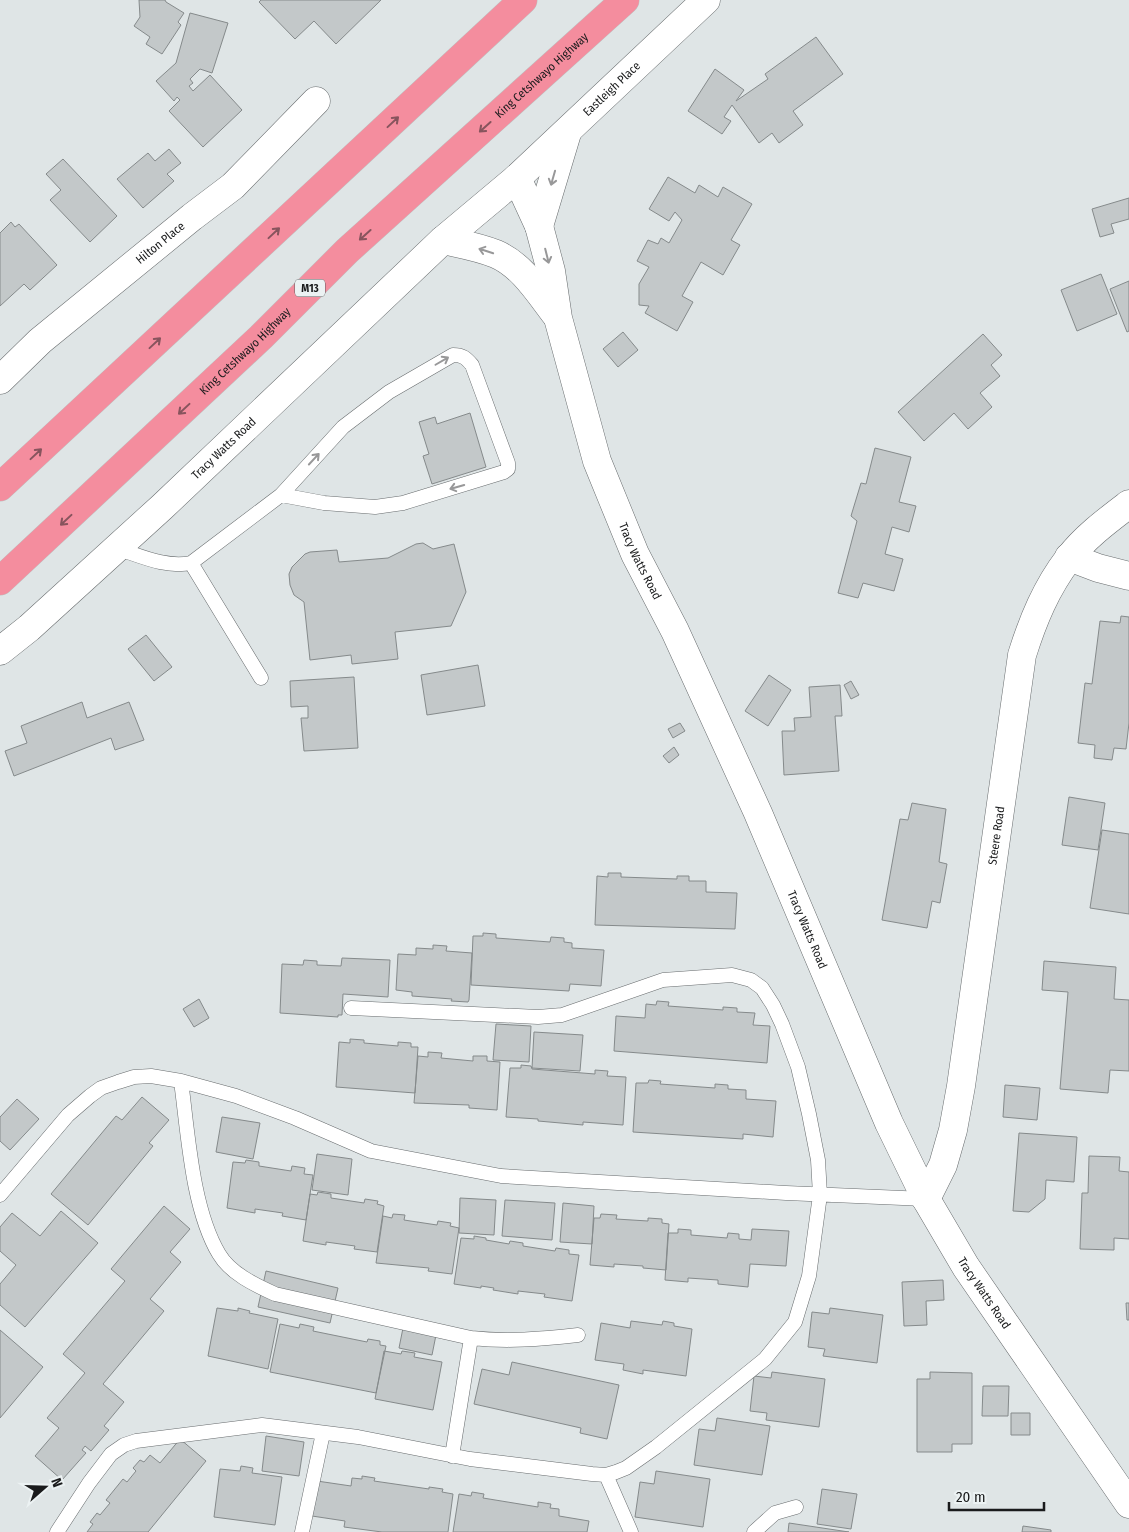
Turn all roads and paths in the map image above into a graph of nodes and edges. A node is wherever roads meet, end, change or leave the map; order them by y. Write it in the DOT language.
graph roads {
  1 [pos="523,0"];
  2 [pos="625,0"];
  3 [pos="706,0"];
  4 [pos="316,100"];
  5 [pos="567,131"];
  6 [pos="517,178"];
  7 [pos="540,226"];
  8 [pos="443,240"];
  9 [pos="558,318"];
  10 [pos="0,380"];
  11 [pos="0,487"];
  12 [pos="281,495"];
  13 [pos="1129,504"];
  14 [pos="116,548"];
  15 [pos="1069,557"];
  16 [pos="191,563"];
  17 [pos="1129,576"];
  18 [pos="0,581"];
  19 [pos="0,652"];
  20 [pos="261,678"];
  21 [pos="351,1008"];
  22 [pos="181,1081"];
  23 [pos="0,1195"];
  24 [pos="820,1195"];
  25 [pos="926,1199"];
  26 [pos="578,1335"];
  27 [pos="471,1338"];
  28 [pos="323,1433"];
  29 [pos="452,1456"];
  30 [pos="606,1475"];
  31 [pos="1129,1504"];
  32 [pos="796,1507"];
  33 [pos="58,1532"];
  34 [pos="302,1532"];
  35 [pos="631,1532"];
  36 [pos="754,1532"];
  11 -- 1 [label="highway, one-way"];
  2 -- 18 [label="highway, King Cetshwayo Highway / M13, one-way"];
  3 -- 5 [label="street, Eastleigh Place"];
  4 -- 10 [label="street, Hilton Place"];
  5 -- 6 [label="street, Eastleigh Place"];
  5 -- 7 [label="street, one-way"];
  6 -- 7 [label="street, Tracy Watts Road"];
  6 -- 8 [label="street, Tracy Watts Road"];
  7 -- 9 [label="street, Tracy Watts Road, one-way"];
  9 -- 8 [label="street, Tracy Watts Road, one-way"];
  8 -- 14 [label="street, Tracy Watts Road"];
  9 -- 25 [label="street, Tracy Watts Road"];
  12 -- 12 [label="lane, one-way"];
  12 -- 16 [label="lane"];
  13 -- 15 [label="street, Steere Road"];
  14 -- 16 [label="lane"];
  14 -- 19 [label="street, Tracy Watts Road"];
  15 -- 17 [label="street"];
  15 -- 25 [label="street, Steere Road"];
  16 -- 20 [label="lane"];
  21 -- 24 [label="lane"];
  22 -- 23 [label="lane"];
  22 -- 24 [label="lane"];
  22 -- 27 [label="lane"];
  24 -- 25 [label="lane"];
  24 -- 30 [label="lane"];
  25 -- 31 [label="street, Tracy Watts Road"];
  26 -- 27 [label="lane"];
  27 -- 29 [label="lane"];
  28 -- 29 [label="lane"];
  28 -- 33 [label="lane"];
  28 -- 34 [label="lane"];
  29 -- 30 [label="lane"];
  30 -- 35 [label="lane"];
  32 -- 36 [label="lane"];
}
